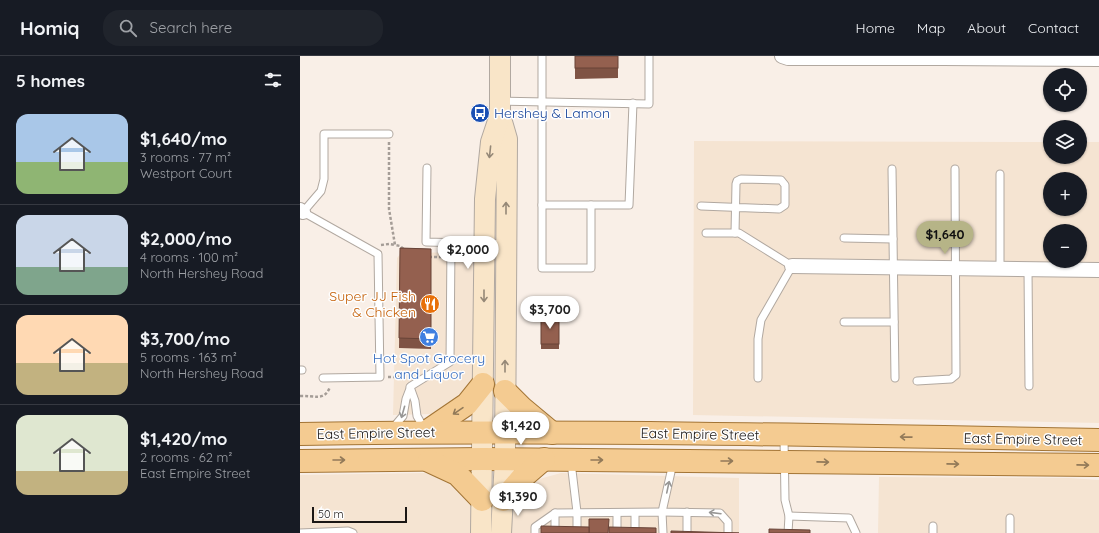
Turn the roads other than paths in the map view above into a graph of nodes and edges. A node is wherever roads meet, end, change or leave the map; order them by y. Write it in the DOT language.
graph roads {
  1 [pos="500,56"];
  2 [pos="542,56"];
  3 [pos="649,56"];
  4 [pos="782,56"];
  5 [pos="943,57"];
  6 [pos="1099,59"];
  7 [pos="541,102"];
  8 [pos="633,103"];
  9 [pos="500,108"];
  10 [pos="389,134"];
  11 [pos="427,168"];
  12 [pos="892,169"];
  13 [pos="955,169"];
  14 [pos="1000,174"];
  15 [pos="542,205"];
  16 [pos="591,205"];
  17 [pos="702,206"];
  18 [pos="735,208"];
  19 [pos="302,211"];
  20 [pos="706,233"];
  21 [pos="735,233"];
  22 [pos="844,238"];
  23 [pos="893,239"];
  24 [pos="451,243"];
  25 [pos="484,243"];
  26 [pos="506,244"];
  27 [pos="792,266"];
  28 [pos="893,268"];
  29 [pos="955,268"];
  30 [pos="1000,269"];
  31 [pos="1028,269"];
  32 [pos="1099,270"];
  33 [pos="844,322"];
  34 [pos="894,322"];
  35 [pos="323,378"];
  36 [pos="758,378"];
  37 [pos="895,378"];
  38 [pos="917,381"];
  39 [pos="483,384"];
  40 [pos="1029,386"];
  41 [pos="410,387"];
  42 [pos="505,391"];
  43 [pos="426,432"];
  44 [pos="483,432"];
  45 [pos="505,432"];
  46 [pos="389,433"];
  47 [pos="552,433"];
  48 [pos="300,434"];
  49 [pos="784,435"];
  50 [pos="1099,440"];
  51 [pos="425,459"];
  52 [pos="483,459"];
  53 [pos="505,459"];
  54 [pos="544,459"];
  55 [pos="571,460"];
  56 [pos="300,461"];
  57 [pos="673,461"];
  58 [pos="784,462"];
  59 [pos="1099,466"];
  60 [pos="492,500"];
  61 [pos="578,512"];
  62 [pos="662,512"];
  63 [pos="687,512"];
  64 [pos="555,513"];
  65 [pos="617,513"];
  66 [pos="635,513"];
  67 [pos="788,516"];
  68 [pos="1010,518"];
  69 [pos="555,529"];
  70 [pos="577,530"];
  71 [pos="617,530"];
  72 [pos="635,530"];
  73 [pos="300,532"];
  74 [pos="353,533"];
  75 [pos="481,533"];
  76 [pos="501,533"];
  77 [pos="535,533"];
  78 [pos="663,533"];
  79 [pos="687,533"];
  80 [pos="728,533"];
  81 [pos="788,533"];
  82 [pos="856,533"];
  83 [pos="1010,533"];
  1 -- 9 [label="main road"];
  2 -- 7 [label="lane"];
  3 -- 8 [label="lane"];
  4 -- 5 [label="street"];
  5 -- 6 [label="street"];
  7 -- 8 [label="lane"];
  7 -- 9 [label="lane"];
  7 -- 15 [label="lane"];
  8 -- 16 [label="lane"];
  9 -- 25 [label="main road, one-way"];
  26 -- 9 [label="main road, one-way"];
  10 -- 19 [label="lane"];
  11 -- 24 [label="lane"];
  12 -- 23 [label="lane"];
  13 -- 29 [label="lane"];
  14 -- 30 [label="lane"];
  15 -- 16 [label="lane"];
  15 -- 16 [label="lane"];
  17 -- 18 [label="lane"];
  18 -- 18 [label="lane"];
  18 -- 21 [label="lane"];
  19 -- 35 [label="lane"];
  20 -- 21 [label="lane"];
  21 -- 27 [label="lane"];
  22 -- 23 [label="lane"];
  23 -- 28 [label="lane"];
  24 -- 25 [label="lane"];
  24 -- 41 [label="lane"];
  25 -- 26 [label="lane"];
  25 -- 39 [label="main road, one-way"];
  42 -- 26 [label="main road, one-way"];
  27 -- 28 [label="street"];
  27 -- 36 [label="lane"];
  28 -- 29 [label="street"];
  28 -- 34 [label="lane"];
  29 -- 30 [label="street"];
  29 -- 38 [label="lane"];
  30 -- 31 [label="street"];
  31 -- 32 [label="street"];
  31 -- 40 [label="lane"];
  33 -- 34 [label="lane"];
  34 -- 37 [label="lane"];
  39 -- 43 [label="main road, one-way"];
  39 -- 44 [label="main road"];
  41 -- 43 [label="lane"];
  41 -- 46 [label="lane, one-way"];
  42 -- 45 [label="main road"];
  42 -- 47 [label="main road"];
  43 -- 44 [label="main road, East Empire Street"];
  43 -- 46 [label="main road, East Empire Street"];
  44 -- 45 [label="main road, East Empire Street"];
  44 -- 52 [label="main road"];
  45 -- 47 [label="main road, East Empire Street"];
  45 -- 53 [label="main road"];
  46 -- 48 [label="main road, East Empire Street"];
  47 -- 49 [label="main road, East Empire Street"];
  50 -- 49 [label="main road, East Empire Street, one-way"];
  49 -- 58 [label="lane"];
  51 -- 52 [label="main road, East Empire Street"];
  56 -- 51 [label="main road, East Empire Street, one-way"];
  51 -- 60 [label="main road"];
  52 -- 53 [label="main road, East Empire Street"];
  52 -- 60 [label="main road"];
  53 -- 54 [label="main road, East Empire Street"];
  53 -- 60 [label="main road"];
  54 -- 55 [label="main road, East Empire Street"];
  54 -- 60 [label="main road"];
  55 -- 57 [label="main road, East Empire Street, one-way"];
  55 -- 61 [label="lane"];
  57 -- 58 [label="main road, East Empire Street, one-way"];
  62 -- 57 [label="lane, one-way"];
  58 -- 59 [label="main road, East Empire Street, one-way"];
  58 -- 67 [label="lane"];
  60 -- 75 [label="main road"];
  60 -- 76 [label="main road"];
  61 -- 64 [label="lane"];
  61 -- 65 [label="lane"];
  61 -- 70 [label="lane"];
  62 -- 63 [label="lane"];
  62 -- 66 [label="lane"];
  62 -- 78 [label="lane"];
  63 -- 79 [label="lane"];
  80 -- 63 [label="lane, one-way"];
  64 -- 69 [label="lane"];
  64 -- 77 [label="lane"];
  65 -- 66 [label="lane"];
  65 -- 71 [label="lane"];
  66 -- 72 [label="lane"];
  67 -- 81 [label="lane"];
  67 -- 82 [label="lane"];
  68 -- 83 [label="lane"];
  73 -- 74 [label="lane"];
}
